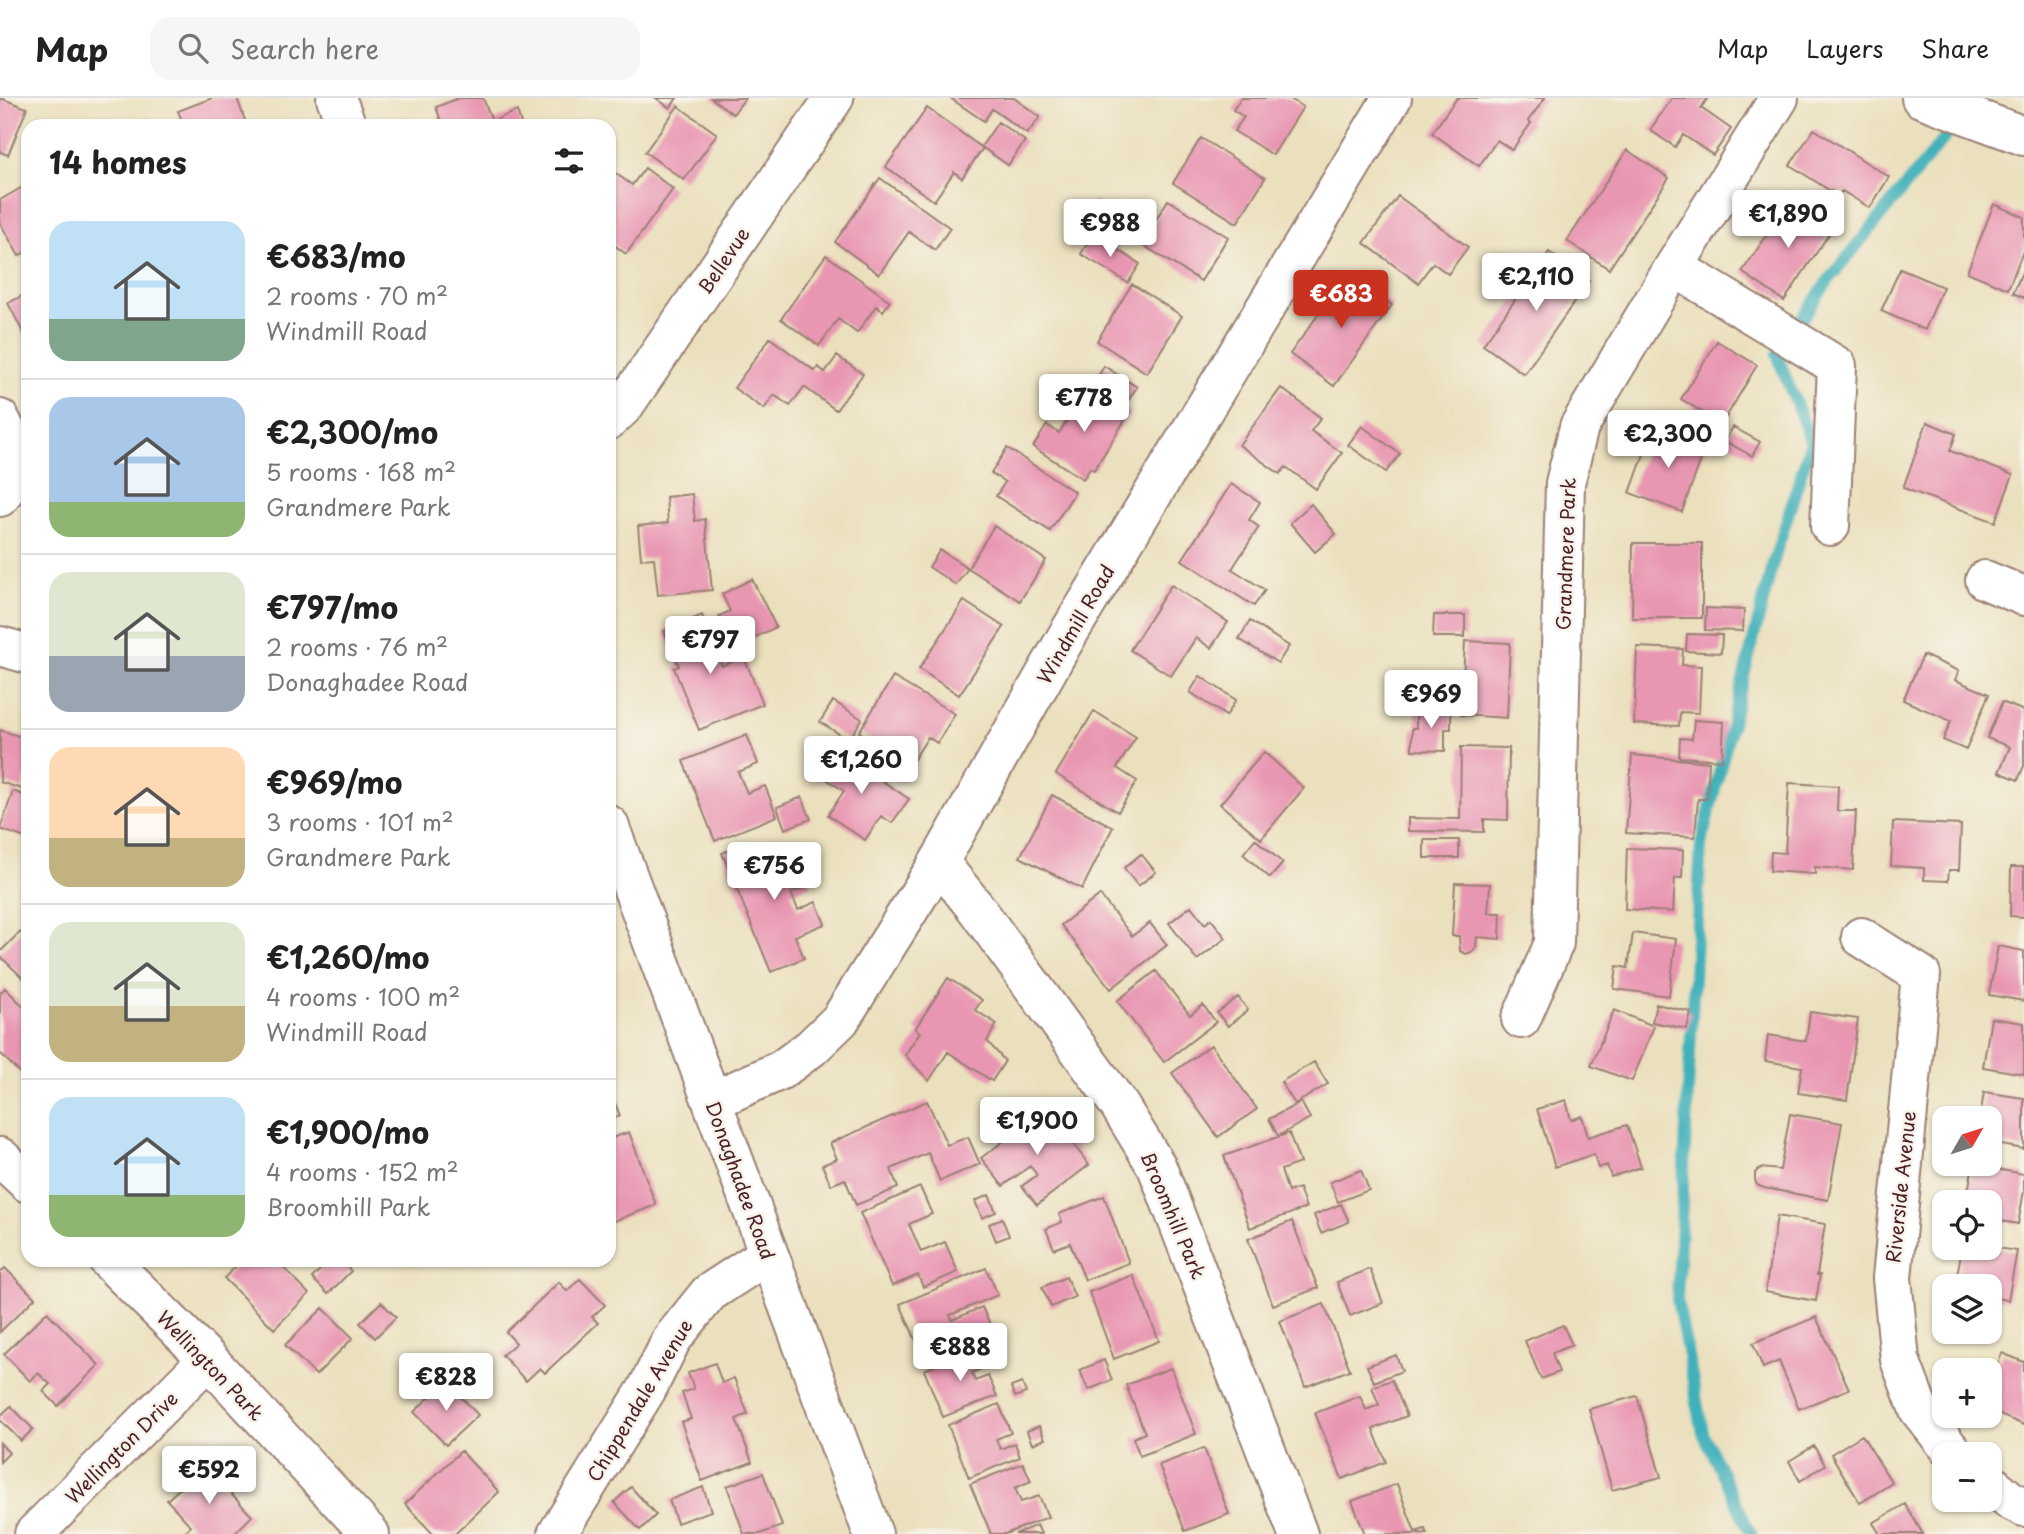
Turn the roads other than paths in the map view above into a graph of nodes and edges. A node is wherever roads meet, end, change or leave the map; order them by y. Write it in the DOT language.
graph roads {
  1 [pos="336,98"];
  2 [pos="834,98"];
  3 [pos="1392,98"];
  4 [pos="1779,98"];
  5 [pos="1935,104"];
  6 [pos="344,119"];
  7 [pos="2013,132"];
  8 [pos="1674,267"];
  9 [pos="616,413"];
  10 [pos="0,419"];
  11 [pos="0,497"];
  12 [pos="1830,526"];
  13 [pos="1985,580"];
  14 [pos="2024,596"];
  15 [pos="0,646"];
  16 [pos="21,652"];
  17 [pos="616,844"];
  18 [pos="939,862"];
  19 [pos="1861,937"];
  20 [pos="1521,1019"];
  21 [pos="712,1101"];
  22 [pos="0,1157"];
  23 [pos="21,1176"];
  24 [pos="768,1254"];
  25 [pos="115,1267"];
  26 [pos="208,1359"];
  27 [pos="1944,1442"];
  28 [pos="2002,1493"];
  29 [pos="2024,1507"];
  30 [pos="34,1534"];
  31 [pos="369,1534"];
  32 [pos="557,1534"];
  33 [pos="873,1534"];
  34 [pos="1297,1534"];
  1 -- 6 [label="street"];
  2 -- 9 [label="street, Bellevue"];
  3 -- 18 [label="street, Windmill Road"];
  4 -- 8 [label="street, Grandmere Park"];
  5 -- 7 [label="street"];
  8 -- 12 [label="street"];
  8 -- 20 [label="street, Grandmere Park"];
  10 -- 11 [label="street"];
  13 -- 14 [label="street"];
  15 -- 16 [label="street"];
  17 -- 21 [label="street, Donaghadee Road"];
  18 -- 21 [label="street, Windmill Road"];
  18 -- 34 [label="street, Broomhill Park"];
  19 -- 27 [label="street, Riverside Avenue"];
  21 -- 24 [label="street, Donaghadee Road"];
  22 -- 23 [label="street"];
  24 -- 32 [label="street, Chippendale Avenue"];
  24 -- 33 [label="street, Donaghadee Road"];
  25 -- 26 [label="street, Wellington Park"];
  26 -- 30 [label="street, Wellington Drive"];
  26 -- 31 [label="street, Wellington Park"];
  28 -- 29 [label="street"];
}
